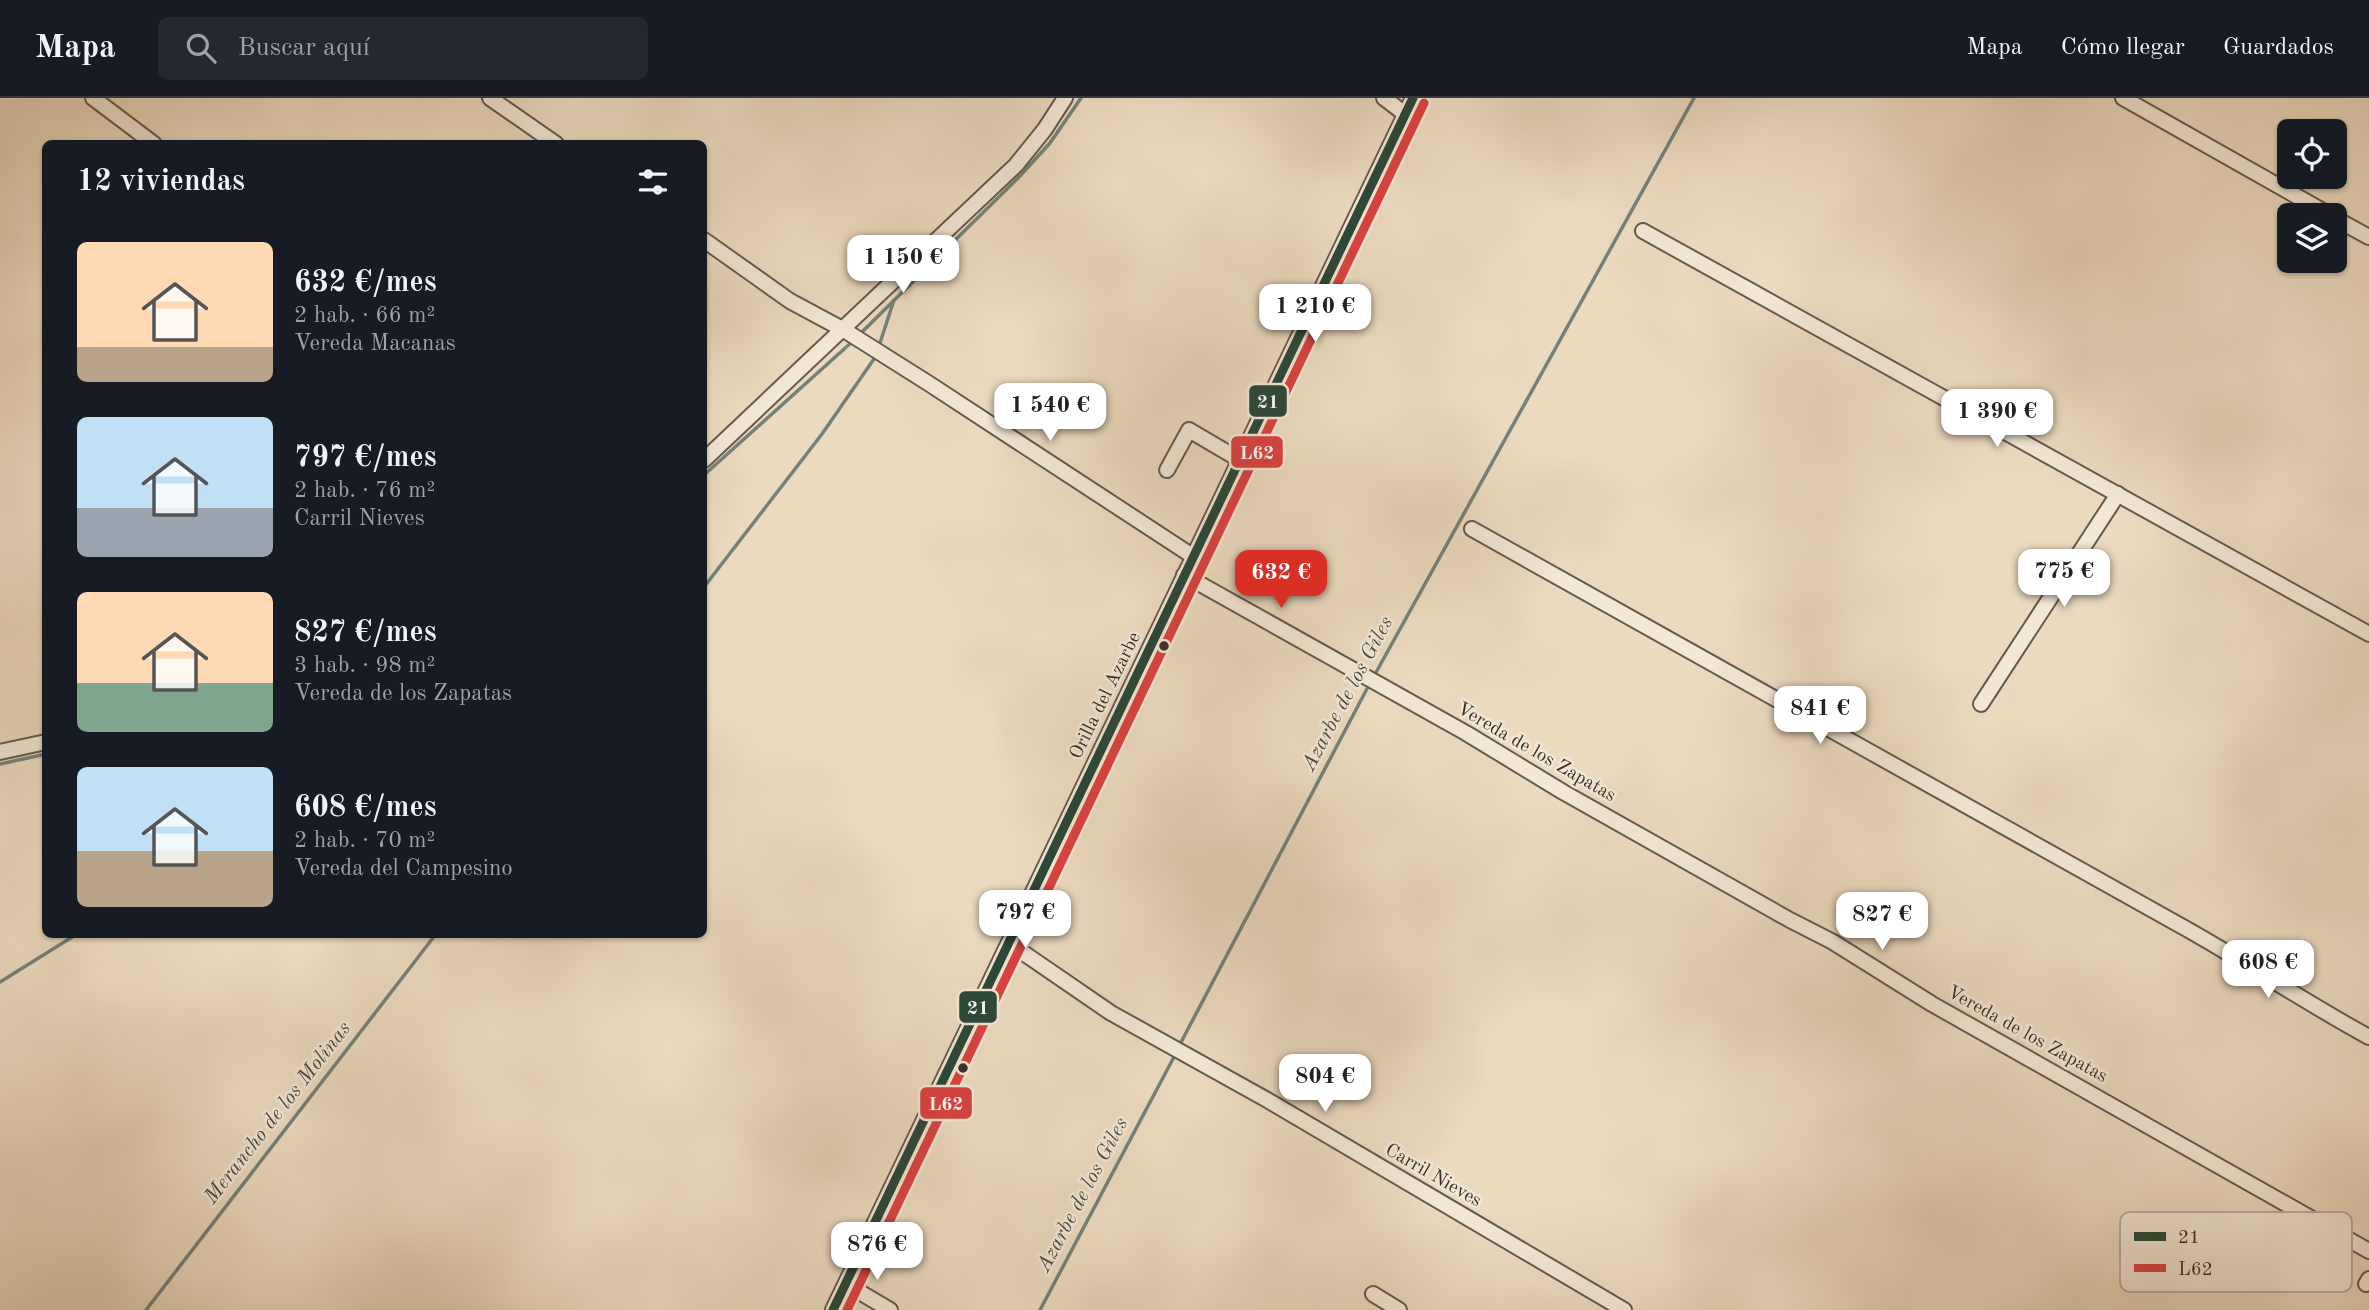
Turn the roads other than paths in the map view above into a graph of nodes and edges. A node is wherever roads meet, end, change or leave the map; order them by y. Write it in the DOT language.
graph roads {
  1 [pos="93,98"];
  2 [pos="490,98"];
  3 [pos="1065,98"];
  4 [pos="1384,98"];
  5 [pos="1413,98"];
  6 [pos="2123,98"];
  7 [pos="1405,114"];
  8 [pos="149,140"];
  9 [pos="550,140"];
  10 [pos="2309,203"];
  11 [pos="2347,225"];
  12 [pos="1643,231"];
  13 [pos="2369,237"];
  14 [pos="707,242"];
  15 [pos="850,334"];
  16 [pos="707,457"];
  17 [pos="1240,460"];
  18 [pos="1167,470"];
  19 [pos="2118,494"];
  20 [pos="1472,530"];
  21 [pos="1194,557"];
  22 [pos="1184,575"];
  23 [pos="2369,634"];
  24 [pos="1981,704"];
  25 [pos="42,743"];
  26 [pos="0,752"];
  27 [pos="1009,943"];
  28 [pos="2369,1037"];
  29 [pos="2300,1212"];
  30 [pos="2352,1241"];
  31 [pos="2369,1251"];
  32 [pos="846,1284"];
  33 [pos="1373,1294"];
  34 [pos="834,1310"];
  35 [pos="890,1310"];
  36 [pos="1399,1310"];
  37 [pos="1624,1310"];
  1 -- 8 [label="street"];
  2 -- 9 [label="street"];
  3 -- 15 [label="street"];
  4 -- 7 [label="street"];
  5 -- 7 [label="street, Orilla del Azarbe"];
  6 -- 10 [label="street"];
  7 -- 17 [label="street, Orilla del Azarbe"];
  11 -- 13 [label="street"];
  12 -- 19 [label="street"];
  14 -- 15 [label="street"];
  15 -- 16 [label="street"];
  15 -- 21 [label="street"];
  17 -- 18 [label="street"];
  17 -- 21 [label="street, Orilla del Azarbe"];
  19 -- 23 [label="street"];
  19 -- 24 [label="street"];
  20 -- 28 [label="street"];
  21 -- 22 [label="street, Orilla del Azarbe"];
  22 -- 27 [label="street, Orilla del Azarbe"];
  22 -- 29 [label="street, Vereda de los Zapatas"];
  25 -- 26 [label="street"];
  27 -- 32 [label="street, Orilla del Azarbe"];
  27 -- 37 [label="street, Carril Nieves"];
  30 -- 31 [label="street, Vereda de los Zapatas"];
  32 -- 34 [label="street, Orilla del Azarbe"];
  32 -- 35 [label="street"];
  33 -- 36 [label="street"];
}
